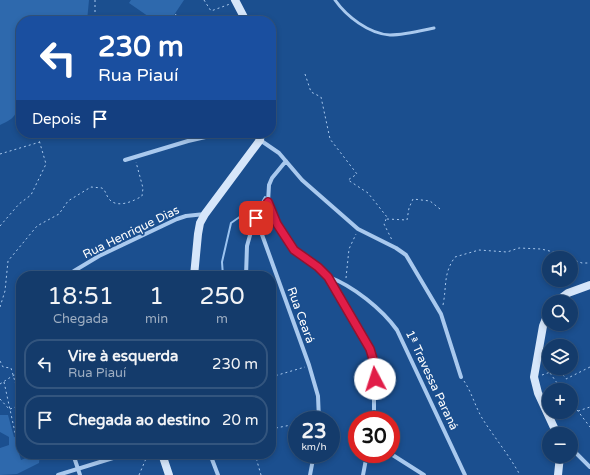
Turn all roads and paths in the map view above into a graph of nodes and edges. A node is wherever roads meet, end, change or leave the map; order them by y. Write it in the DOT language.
graph roads {
  1 [pos="95,0"];
  2 [pos="204,0"];
  3 [pos="335,0"];
  4 [pos="235,1"];
  5 [pos="176,12"];
  6 [pos="95,16"];
  7 [pos="176,16"];
  8 [pos="243,16"];
  9 [pos="434,28"];
  10 [pos="306,74"];
  11 [pos="39,138"];
  12 [pos="201,138"];
  13 [pos="259,138"];
  14 [pos="261,138"];
  15 [pos="40,142"];
  16 [pos="0,154"];
  17 [pos="135,158"];
  18 [pos="125,160"];
  19 [pos="286,161"];
  20 [pos="268,202"];
  21 [pos="440,209"];
  22 [pos="205,214"];
  23 [pos="256,218"];
  24 [pos="386,219"];
  25 [pos="0,226"];
  26 [pos="358,230"];
  27 [pos="396,248"];
  28 [pos="550,251"];
  29 [pos="578,261"];
  30 [pos="590,262"];
  31 [pos="74,271"];
  32 [pos="194,271"];
  33 [pos="246,271"];
  34 [pos="275,271"];
  35 [pos="276,273"];
  36 [pos="328,277"];
  37 [pos="344,284"];
  38 [pos="590,285"];
  39 [pos="565,295"];
  40 [pos="0,306"];
  41 [pos="441,314"];
  42 [pos="542,331"];
  43 [pos="0,361"];
  44 [pos="309,365"];
  45 [pos="590,368"];
  46 [pos="578,374"];
  47 [pos="14,375"];
  48 [pos="276,375"];
  49 [pos="542,375"];
  50 [pos="563,375"];
  51 [pos="575,375"];
  52 [pos="461,376"];
  53 [pos="534,377"];
  54 [pos="4,382"];
  55 [pos="16,383"];
  56 [pos="0,384"];
  57 [pos="0,399"];
  58 [pos="16,407"];
  59 [pos="590,407"];
  60 [pos="10,409"];
  61 [pos="319,411"];
  62 [pos="374,411"];
  63 [pos="578,411"];
  64 [pos="578,412"];
  65 [pos="288,426"];
  66 [pos="554,427"];
  67 [pos="590,427"];
  68 [pos="276,428"];
  69 [pos="16,437"];
  70 [pos="578,455"];
  71 [pos="75,459"];
  72 [pos="110,459"];
  73 [pos="146,459"];
  74 [pos="164,459"];
  75 [pos="212,459"];
  76 [pos="256,459"];
  77 [pos="400,460"];
  78 [pos="312,463"];
  79 [pos="365,463"];
  80 [pos="559,463"];
  81 [pos="590,467"];
  82 [pos="78,469"];
  83 [pos="58,475"];
  84 [pos="80,475"];
  85 [pos="139,475"];
  86 [pos="169,475"];
  87 [pos="218,475"];
  88 [pos="261,475"];
  89 [pos="310,475"];
  90 [pos="363,475"];
  91 [pos="424,475"];
  92 [pos="465,475"];
  93 [pos="520,475"];
  94 [pos="558,475"];
  1 -- 6 [label="path"];
  2 -- 4 [label="path"];
  3 -- 9 [label="lane"];
  4 -- 8 [label="street"];
  5 -- 7 [label="path"];
  10 -- 24 [label="path"];
  11 -- 15 [label="path"];
  12 -- 17 [label="street"];
  13 -- 22 [label="street"];
  14 -- 19 [label="street"];
  15 -- 16 [label="path"];
  15 -- 25 [label="path"];
  17 -- 18 [label="street"];
  17 -- 40 [label="path"];
  19 -- 20 [label="street"];
  19 -- 26 [label="street"];
  20 -- 23 [label="street"];
  20 -- 36 [label="street"];
  21 -- 24 [label="path"];
  22 -- 31 [label="street, Rua Henrique Dias"];
  22 -- 32 [label="street"];
  23 -- 33 [label="street"];
  23 -- 34 [label="street, Rua Ceará"];
  24 -- 27 [label="path"];
  26 -- 27 [label="street"];
  26 -- 37 [label="path"];
  27 -- 41 [label="street"];
  28 -- 41 [label="path"];
  29 -- 30 [label="path"];
  35 -- 44 [label="street, Rua Ceará"];
  36 -- 37 [label="street, 1ª Travessa Paraná"];
  36 -- 62 [label="street"];
  37 -- 92 [label="street, 1ª Travessa Paraná"];
  38 -- 39 [label="street"];
  41 -- 52 [label="street"];
  42 -- 53 [label="street"];
  43 -- 47 [label="path"];
  44 -- 48 [label="path"];
  44 -- 61 [label="street, Rua Ceará"];
  45 -- 46 [label="path"];
  47 -- 54 [label="path"];
  47 -- 55 [label="path"];
  49 -- 53 [label="path"];
  50 -- 51 [label="path"];
  52 -- 93 [label="path"];
  53 -- 66 [label="street"];
  54 -- 56 [label="path"];
  54 -- 60 [label="path"];
  57 -- 60 [label="path"];
  58 -- 60 [label="path"];
  59 -- 63 [label="path"];
  60 -- 69 [label="path"];
  64 -- 67 [label="path"];
  65 -- 68 [label="path"];
  70 -- 81 [label="street"];
  71 -- 82 [label="street"];
  72 -- 82 [label="street"];
  73 -- 85 [label="path"];
  74 -- 86 [label="street"];
  75 -- 87 [label="street"];
  76 -- 88 [label="path"];
  77 -- 91 [label="street"];
  78 -- 89 [label="street"];
  79 -- 90 [label="street"];
  80 -- 94 [label="street"];
  82 -- 83 [label="street"];
  82 -- 84 [label="street"];
}
